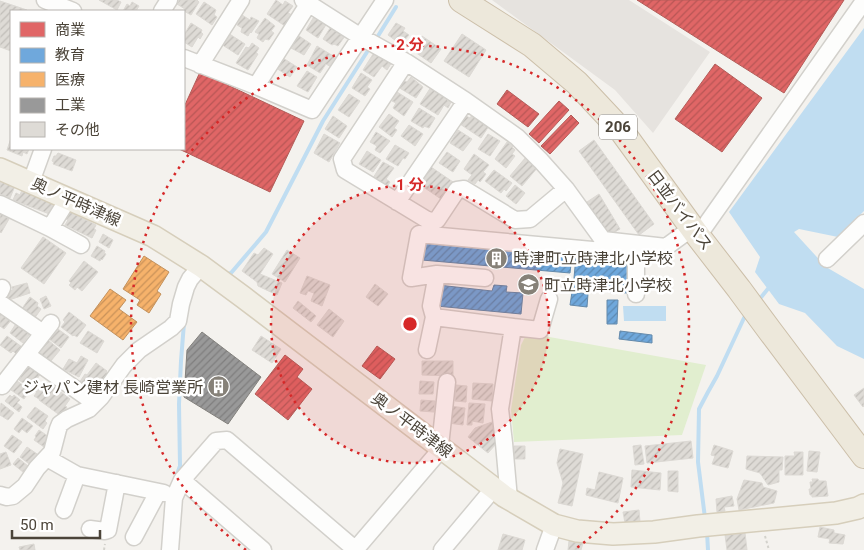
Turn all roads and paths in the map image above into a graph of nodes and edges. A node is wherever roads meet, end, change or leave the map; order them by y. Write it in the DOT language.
graph roads {
  1 [pos="45,0"];
  2 [pos="241,0"];
  3 [pos="386,0"];
  4 [pos="461,0"];
  5 [pos="306,2"];
  6 [pos="864,2"];
  7 [pos="71,10"];
  8 [pos="361,37"];
  9 [pos="185,58"];
  10 [pos="406,62"];
  11 [pos="200,65"];
  12 [pos="256,86"];
  13 [pos="466,101"];
  14 [pos="44,150"];
  15 [pos="0,170"];
  16 [pos="31,182"];
  17 [pos="566,189"];
  18 [pos="68,199"];
  19 [pos="397,202"];
  20 [pos="0,204"];
  21 [pos="864,223"];
  22 [pos="50,228"];
  23 [pos="695,232"];
  24 [pos="82,245"];
  25 [pos="827,259"];
  26 [pos="201,266"];
  27 [pos="436,274"];
  28 [pos="485,278"];
  29 [pos="1,294"];
  30 [pos="636,294"];
  31 [pos="548,299"];
  32 [pos="434,317"];
  33 [pos="513,328"];
  34 [pos="427,350"];
  35 [pos="27,355"];
  36 [pos="4,378"];
  37 [pos="447,382"];
  38 [pos="96,403"];
  39 [pos="441,447"];
  40 [pos="864,456"];
  41 [pos="47,458"];
  42 [pos="77,475"];
  43 [pos="182,480"];
  44 [pos="117,484"];
  45 [pos="501,493"];
  46 [pos="0,495"];
  47 [pos="64,510"];
  48 [pos="862,510"];
  49 [pos="554,525"];
  50 [pos="90,529"];
  51 [pos="134,537"];
  52 [pos="170,550"];
  53 [pos="263,550"];
  54 [pos="356,550"];
  55 [pos="442,550"];
  56 [pos="545,550"];
  1 -- 7 [label="street"];
  2 -- 11 [label="street"];
  3 -- 8 [label="street"];
  4 -- 23 [label="highway, 日並バイパス / 206"];
  5 -- 8 [label="street"];
  5 -- 12 [label="street"];
  6 -- 23 [label="street"];
  8 -- 10 [label="street"];
  8 -- 12 [label="street"];
  9 -- 11 [label="street"];
  10 -- 13 [label="street"];
  10 -- 19 [label="street"];
  11 -- 12 [label="street"];
  13 -- 17 [label="street"];
  13 -- 19 [label="street"];
  14 -- 16 [label="street"];
  15 -- 16 [label="main road, 奥ノ平時津線"];
  16 -- 18 [label="main road, 奥ノ平時津線"];
  17 -- 19 [label="street"];
  17 -- 23 [label="street"];
  18 -- 22 [label="street"];
  18 -- 26 [label="main road, 奥ノ平時津線"];
  20 -- 22 [label="street"];
  21 -- 25 [label="street"];
  22 -- 24 [label="street"];
  23 -- 40 [label="highway, 日並バイパス / 206"];
  26 -- 38 [label="street"];
  26 -- 39 [label="main road, 奥ノ平時津線"];
  27 -- 28 [label="street"];
  27 -- 30 [label="street"];
  27 -- 32 [label="street"];
  29 -- 35 [label="street"];
  31 -- 33 [label="street"];
  32 -- 33 [label="street"];
  32 -- 34 [label="street"];
  33 -- 45 [label="street"];
  35 -- 36 [label="street"];
  35 -- 38 [label="street"];
  37 -- 39 [label="street"];
  38 -- 41 [label="street"];
  39 -- 45 [label="main road, 奥ノ平時津線"];
  39 -- 54 [label="street"];
  41 -- 42 [label="street"];
  41 -- 46 [label="street"];
  42 -- 44 [label="street"];
  42 -- 47 [label="street"];
  43 -- 52 [label="street"];
  43 -- 53 [label="street"];
  43 -- 54 [label="street"];
  44 -- 50 [label="street"];
  44 -- 51 [label="street"];
  45 -- 49 [label="main road, 奥ノ平時津線"];
  45 -- 55 [label="street"];
  48 -- 49 [label="main road, 奥ノ平時津線"];
  49 -- 56 [label="street"];
}
